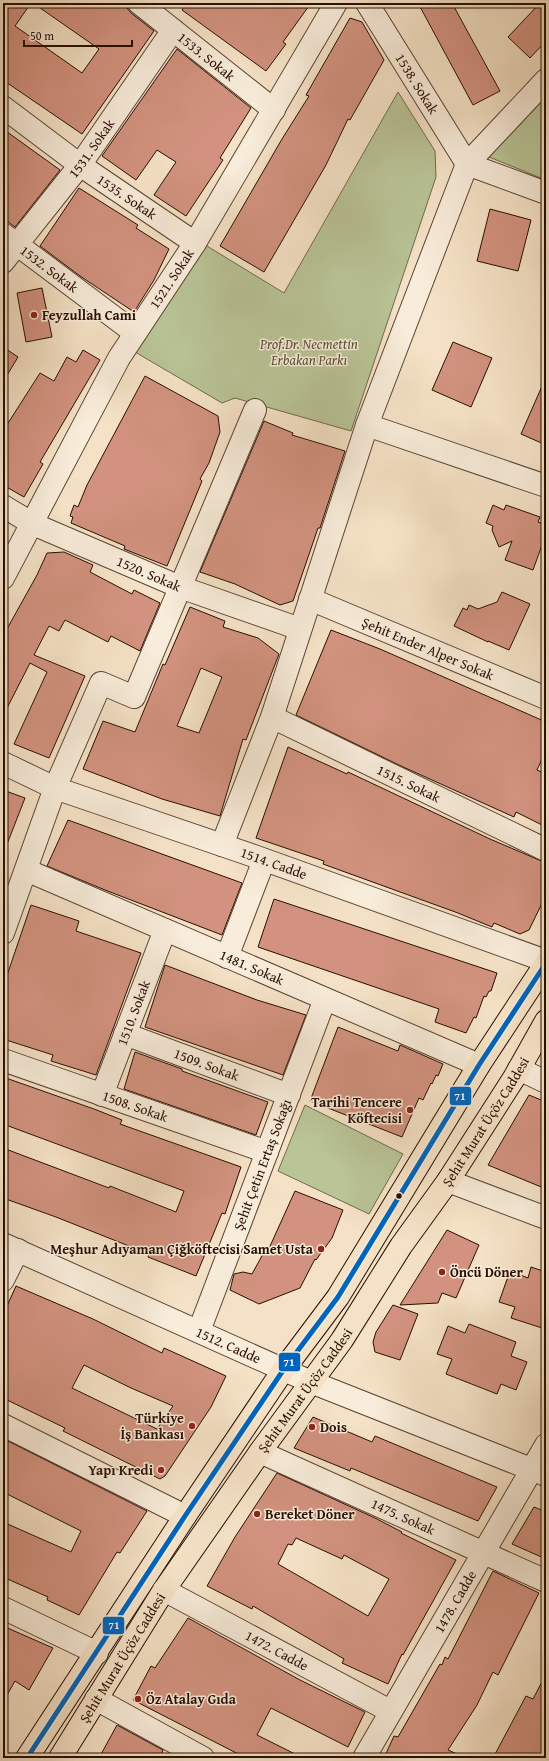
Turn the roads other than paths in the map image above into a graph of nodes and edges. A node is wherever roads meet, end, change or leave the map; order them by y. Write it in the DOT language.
graph roads {
  1 [pos="139,3"];
  2 [pos="336,3"];
  3 [pos="367,3"];
  4 [pos="173,30"];
  5 [pos="546,80"];
  6 [pos="3,107"];
  7 [pos="274,110"];
  8 [pos="467,164"];
  9 [pos="80,165"];
  10 [pos="546,193"];
  11 [pos="10,239"];
  12 [pos="195,243"];
  13 [pos="3,262"];
  14 [pos="135,333"];
  15 [pos="255,410"];
  16 [pos="367,425"];
  17 [pos="546,486"];
  18 [pos="3,506"];
  19 [pos="33,524"];
  20 [pos="3,578"];
  21 [pos="180,587"];
  22 [pos="310,599"];
  23 [pos="300,629"];
  24 [pos="546,698"];
  25 [pos="272,717"];
  26 [pos="3,763"];
  27 [pos="55,788"];
  28 [pos="222,845"];
  29 [pos="546,850"];
  30 [pos="264,860"];
  31 [pos="26,870"];
  32 [pos="164,930"];
  33 [pos="3,932"];
  34 [pos="227,957"];
  35 [pos="546,962"];
  36 [pos="325,999"];
  37 [pos="546,1021"];
  38 [pos="125,1034"];
  39 [pos="3,1060"];
  40 [pos="479,1065"];
  41 [pos="519,1069"];
  42 [pos="546,1082"];
  43 [pos="102,1095"];
  44 [pos="289,1095"];
  45 [pos="267,1152"];
  46 [pos="448,1181"];
  47 [pos="546,1218"];
  48 [pos="11,1247"];
  49 [pos="3,1280"];
  50 [pos="199,1331"];
  51 [pos="284,1369"];
  52 [pos="311,1382"];
  53 [pos="3,1425"];
  54 [pos="546,1445"];
  55 [pos="260,1452"];
  56 [pos="539,1472"];
  57 [pos="185,1516"];
  58 [pos="483,1553"];
  59 [pos="546,1581"];
  60 [pos="164,1590"];
  61 [pos="3,1608"];
  62 [pos="97,1653"];
  63 [pos="96,1699"];
  64 [pos="390,1710"];
  65 [pos="27,1758"];
  66 [pos="60,1758"];
  67 [pos="203,1758"];
  68 [pos="364,1758"];
  1 -- 4 [label="street, 1533. Sokak"];
  2 -- 7 [label="street, 1521. Sokak"];
  3 -- 8 [label="street, 1538. Sokak"];
  4 -- 7 [label="street, 1533. Sokak"];
  4 -- 9 [label="street, 1531. Sokak"];
  5 -- 8 [label="street"];
  6 -- 9 [label="street, 1535. Sokak"];
  7 -- 12 [label="street, 1521. Sokak"];
  8 -- 10 [label="street"];
  8 -- 16 [label="street"];
  9 -- 11 [label="street, 1531. Sokak"];
  9 -- 12 [label="street, 1535. Sokak"];
  11 -- 13 [label="street, 1531. Sokak"];
  11 -- 14 [label="street, 1532. Sokak"];
  12 -- 14 [label="street, 1521. Sokak"];
  14 -- 19 [label="street, 1521. Sokak"];
  15 -- 21 [label="street"];
  16 -- 17 [label="street"];
  16 -- 22 [label="street"];
  18 -- 19 [label="street, 1520. Sokak"];
  19 -- 20 [label="street, 1521. Sokak"];
  19 -- 21 [label="street, 1520. Sokak"];
  21 -- 23 [label="street, 1520. Sokak"];
  21 -- 27 [label="street"];
  22 -- 23 [label="street"];
  22 -- 24 [label="street, Şehit Ender Alper Sokak"];
  23 -- 25 [label="street"];
  25 -- 28 [label="street"];
  25 -- 29 [label="street, 1515. Sokak"];
  26 -- 27 [label="street, 1514. Cadde"];
  27 -- 28 [label="street, 1514. Cadde"];
  27 -- 31 [label="street"];
  28 -- 30 [label="street, 1514. Cadde"];
  30 -- 34 [label="street"];
  30 -- 35 [label="street, 1514. Cadde"];
  31 -- 32 [label="street, 1481. Sokak"];
  31 -- 33 [label="street"];
  32 -- 34 [label="street, 1481. Sokak"];
  32 -- 38 [label="street, 1510. Sokak"];
  34 -- 36 [label="street, 1481. Sokak"];
  35 -- 40 [label="main road, Şehit Murat Üçöz Caddesi"];
  36 -- 40 [label="street, 1481. Sokak"];
  36 -- 44 [label="street, Şehit Çetin Ertaş Sokağı"];
  37 -- 41 [label="main road, Şehit Murat Üçöz Caddesi"];
  38 -- 43 [label="street, 1510. Sokak"];
  38 -- 44 [label="street, 1509. Sokak"];
  39 -- 43 [label="street, 1508. Sokak"];
  40 -- 51 [label="main road, Şehit Murat Üçöz Caddesi"];
  41 -- 42 [label="street"];
  41 -- 46 [label="main road, Şehit Murat Üçöz Caddesi"];
  43 -- 45 [label="street, 1508. Sokak"];
  44 -- 45 [label="street, Şehit Çetin Ertaş Sokağı"];
  45 -- 50 [label="street, Şehit Çetin Ertaş Sokağı"];
  46 -- 47 [label="street"];
  46 -- 52 [label="main road, Şehit Murat Üçöz Caddesi"];
  48 -- 49 [label="street"];
  48 -- 50 [label="street, 1512. Cadde"];
  50 -- 51 [label="street, 1512. Cadde"];
  51 -- 52 [label="street, 1512. Cadde"];
  51 -- 57 [label="main road, Şehit Murat Üçöz Caddesi"];
  52 -- 55 [label="main road, Şehit Murat Üçöz Caddesi"];
  52 -- 56 [label="street, 1512. Cadde"];
  53 -- 57 [label="street"];
  54 -- 56 [label="street, 1478. Cadde"];
  55 -- 58 [label="street, 1475. Sokak"];
  55 -- 60 [label="main road, Şehit Murat Üçöz Caddesi"];
  56 -- 58 [label="street, 1478. Cadde"];
  57 -- 62 [label="main road, Şehit Murat Üçöz Caddesi"];
  58 -- 59 [label="street, 1475. Sokak"];
  58 -- 64 [label="street, 1478. Cadde"];
  60 -- 63 [label="main road, Şehit Murat Üçöz Caddesi"];
  60 -- 64 [label="street, 1472. Cadde"];
  61 -- 62 [label="street"];
  62 -- 65 [label="main road, Şehit Murat Üçöz Caddesi"];
  63 -- 66 [label="main road, Şehit Murat Üçöz Caddesi"];
  63 -- 67 [label="street"];
  64 -- 68 [label="street, 1478. Cadde"];
}
